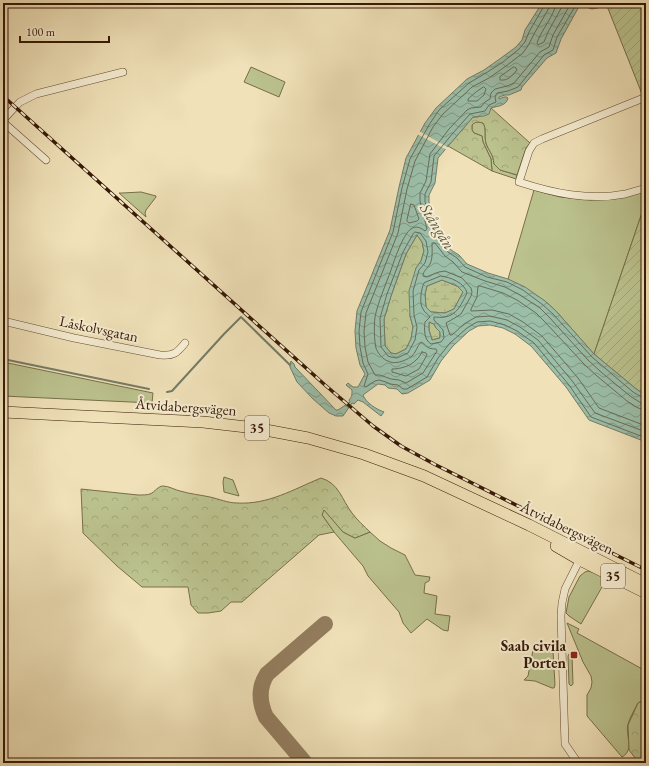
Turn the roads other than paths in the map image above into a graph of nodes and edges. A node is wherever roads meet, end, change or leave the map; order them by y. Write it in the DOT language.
graph roads {
  1 [pos="123,72"];
  2 [pos="646,97"];
  3 [pos="3,121"];
  4 [pos="46,160"];
  5 [pos="646,188"];
  6 [pos="3,322"];
  7 [pos="185,343"];
  8 [pos="3,412"];
  9 [pos="581,556"];
  10 [pos="646,584"];
  11 [pos="646,593"];
  12 [pos="578,763"];
  1 -- 3 [label="street"];
  2 -- 5 [label="street"];
  3 -- 4 [label="street"];
  6 -- 7 [label="street, Låskolvsgatan"];
  8 -- 9 [label="main road, Åtvidabergsvägen / 35"];
  9 -- 10 [label="main road, Åtvidabergsvägen / 35"];
  9 -- 11 [label="main road, Åtvidabergsvägen / 35"];
  9 -- 12 [label="street"];
}
